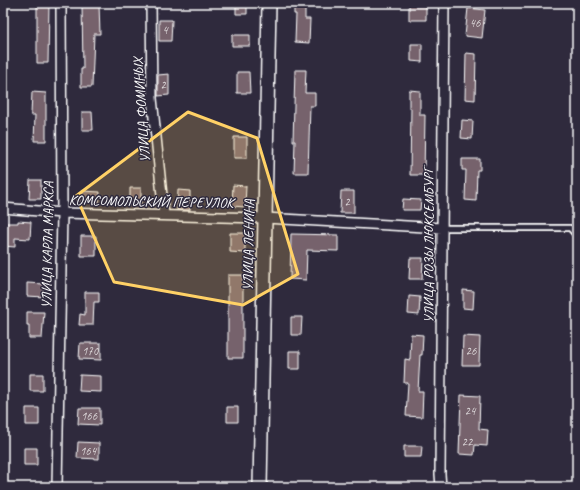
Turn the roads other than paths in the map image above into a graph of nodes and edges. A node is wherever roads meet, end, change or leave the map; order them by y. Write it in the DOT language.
graph roads {
  1 [pos="61,3"];
  2 [pos="151,3"];
  3 [pos="269,3"];
  4 [pos="444,3"];
  5 [pos="3,208"];
  6 [pos="62,213"];
  7 [pos="164,215"];
  8 [pos="265,218"];
  9 [pos="442,228"];
  10 [pos="577,236"];
  11 [pos="57,487"];
  12 [pos="260,487"];
  13 [pos="441,487"];
  1 -- 6 [label="street, УЛИЦА КАРЛА МАРКСА"];
  2 -- 7 [label="street, УЛИЦА ФОМИНЫХ"];
  3 -- 8 [label="main road, УЛИЦА ЛЕНИНА"];
  4 -- 9 [label="street, УЛИЦА РОЗЫ ЛЮКСЕМБУРГ"];
  5 -- 6 [label="street, КОМСОМОЛЬСКИЙ ПЕРЕУЛОК"];
  6 -- 7 [label="street, КОМСОМОЛЬСКИЙ ПЕРЕУЛОК"];
  6 -- 11 [label="street, УЛИЦА КАРЛА МАРКСА"];
  7 -- 8 [label="street, КОМСОМОЛЬСКИЙ ПЕРЕУЛОК"];
  8 -- 9 [label="street, КОМСОМОЛЬСКИЙ ПЕРЕУЛОК"];
  8 -- 12 [label="main road, УЛИЦА ЛЕНИНА"];
  9 -- 10 [label="lane"];
  9 -- 13 [label="street, УЛИЦА РОЗЫ ЛЮКСЕМБУРГ"];
}
